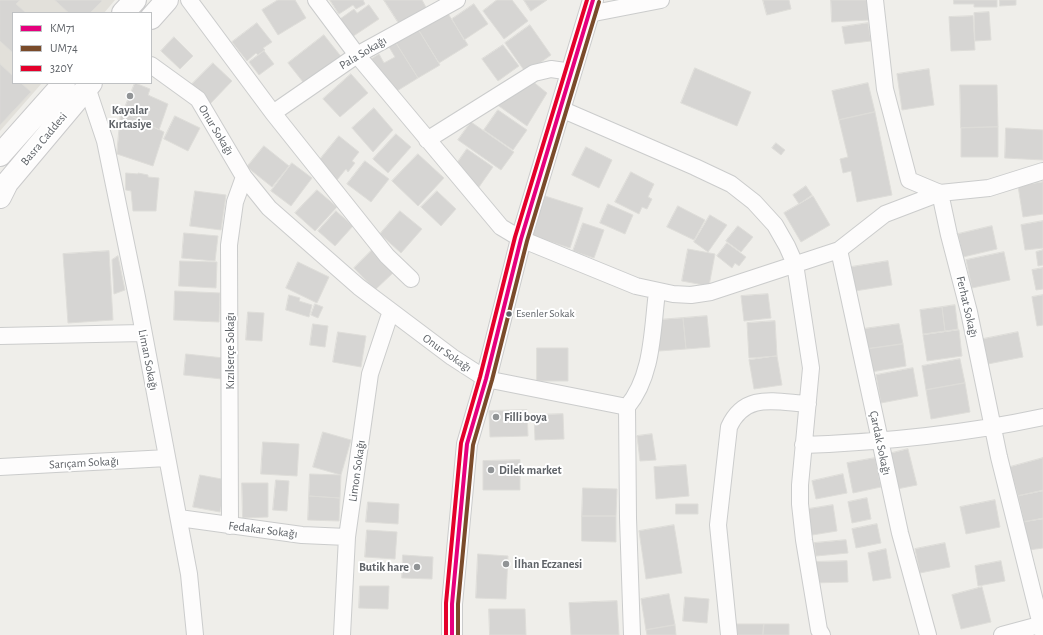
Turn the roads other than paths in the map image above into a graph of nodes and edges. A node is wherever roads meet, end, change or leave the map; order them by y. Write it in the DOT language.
graph roads {
  1 [pos="135,0"];
  2 [pos="167,0"];
  3 [pos="189,0"];
  4 [pos="316,0"];
  5 [pos="457,0"];
  6 [pos="661,0"];
  7 [pos="875,0"];
  8 [pos="591,7"];
  9 [pos="124,12"];
  10 [pos="152,17"];
  11 [pos="357,55"];
  12 [pos="152,66"];
  13 [pos="572,72"];
  14 [pos="63,84"];
  15 [pos="89,85"];
  16 [pos="561,109"];
  17 [pos="273,113"];
  18 [pos="427,140"];
  19 [pos="0,155"];
  20 [pos="1043,171"];
  21 [pos="244,177"];
  22 [pos="940,193"];
  23 [pos="0,197"];
  24 [pos="521,239"];
  25 [pos="838,250"];
  26 [pos="795,264"];
  27 [pos="411,279"];
  28 [pos="657,292"];
  29 [pos="390,311"];
  30 [pos="143,333"];
  31 [pos="0,336"];
  32 [pos="486,379"];
  33 [pos="808,404"];
  34 [pos="627,407"];
  35 [pos="1043,417"];
  36 [pos="993,428"];
  37 [pos="879,442"];
  38 [pos="804,445"];
  39 [pos="167,458"];
  40 [pos="0,467"];
  41 [pos="179,518"];
  42 [pos="230,526"];
  43 [pos="347,537"];
  44 [pos="1042,627"];
  45 [pos="195,635"];
  46 [pos="342,635"];
  47 [pos="452,635"];
  48 [pos="632,635"];
  49 [pos="729,635"];
  50 [pos="822,635"];
  51 [pos="928,635"];
  52 [pos="1002,635"];
  1 -- 9 [label="main road"];
  2 -- 10 [label="main road"];
  3 -- 17 [label="street"];
  4 -- 11 [label="street"];
  5 -- 11 [label="street, Pala Sokağı"];
  6 -- 8 [label="street"];
  7 -- 22 [label="street"];
  8 -- 13 [label="street"];
  11 -- 17 [label="street, Pala Sokağı"];
  11 -- 18 [label="street"];
  12 -- 21 [label="street, Onur Sokağı"];
  13 -- 16 [label="street"];
  13 -- 18 [label="street"];
  14 -- 19 [label="main road, Basra Caddesi"];
  15 -- 23 [label="main road, Basra Caddesi"];
  15 -- 30 [label="street, Liman Sokağı"];
  16 -- 24 [label="street"];
  16 -- 26 [label="street"];
  17 -- 27 [label="street"];
  18 -- 24 [label="street"];
  20 -- 22 [label="street"];
  21 -- 29 [label="street, Onur Sokağı"];
  21 -- 42 [label="street, Kızılserçe Sokağı"];
  22 -- 25 [label="street"];
  22 -- 36 [label="street, Ferhat Sokağı"];
  24 -- 28 [label="street"];
  24 -- 32 [label="street"];
  25 -- 26 [label="street"];
  25 -- 37 [label="street, Çardak Sokağı"];
  26 -- 28 [label="street"];
  26 -- 33 [label="street"];
  28 -- 34 [label="street"];
  29 -- 32 [label="street, Onur Sokağı"];
  29 -- 43 [label="street, Limon Sokağı"];
  30 -- 31 [label="street"];
  30 -- 39 [label="street, Liman Sokağı"];
  32 -- 34 [label="street, Onur Sokağı"];
  32 -- 47 [label="street"];
  33 -- 38 [label="street"];
  33 -- 49 [label="street"];
  34 -- 48 [label="street"];
  35 -- 36 [label="street"];
  36 -- 37 [label="street"];
  36 -- 44 [label="street, Ferhat Sokağı"];
  37 -- 38 [label="street"];
  37 -- 51 [label="street, Çardak Sokağı"];
  38 -- 50 [label="street"];
  39 -- 40 [label="street, Sarıçam Sokağı"];
  39 -- 41 [label="street, Liman Sokağı"];
  41 -- 42 [label="street, Fedakar Sokağı"];
  41 -- 45 [label="street, Liman Sokağı"];
  42 -- 43 [label="street, Fedakar Sokağı"];
  43 -- 46 [label="street, Limon Sokağı"];
  44 -- 52 [label="street"];
}
